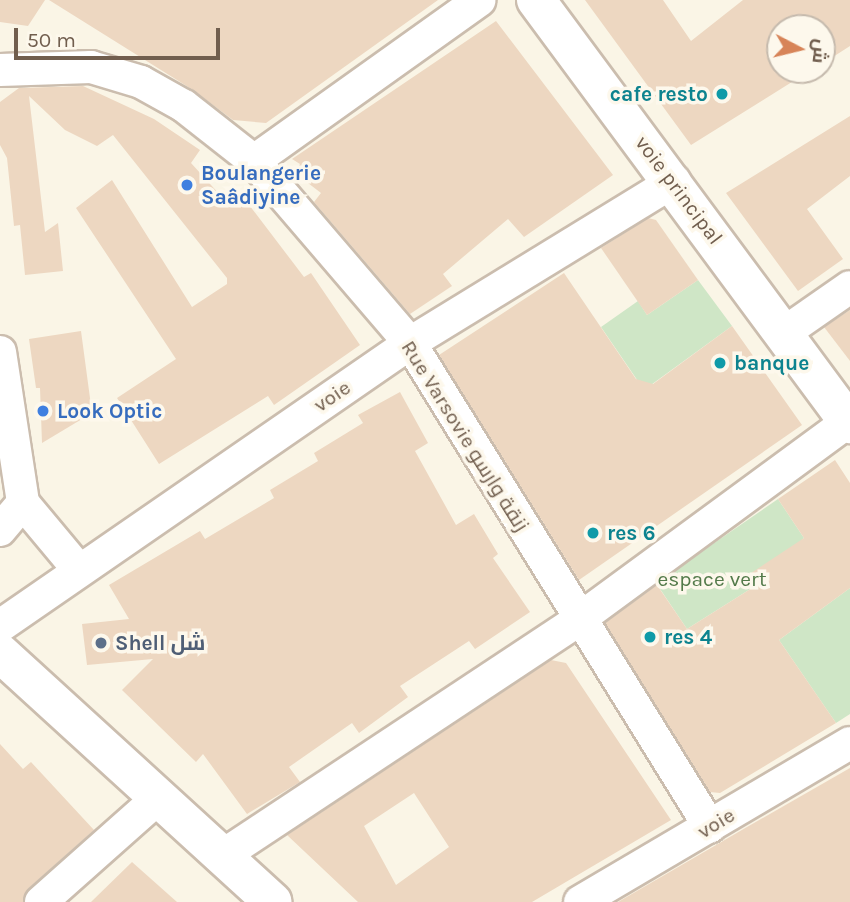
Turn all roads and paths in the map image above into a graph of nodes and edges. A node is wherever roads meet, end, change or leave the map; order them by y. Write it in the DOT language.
graph roads {
  1 [pos="480,0"];
  2 [pos="549,5"];
  3 [pos="0,70"];
  4 [pos="254,160"];
  5 [pos="674,181"];
  6 [pos="850,287"];
  7 [pos="784,333"];
  8 [pos="410,343"];
  9 [pos="0,352"];
  10 [pos="849,423"];
  11 [pos="23,503"];
  12 [pos="0,530"];
  13 [pos="78,569"];
  14 [pos="578,620"];
  15 [pos="0,626"];
  16 [pos="0,653"];
  17 [pos="850,743"];
  18 [pos="158,798"];
  19 [pos="710,827"];
  20 [pos="222,856"];
  21 [pos="41,902"];
  22 [pos="273,902"];
  23 [pos="580,902"];
  1 -- 4 [label="street"];
  2 -- 5 [label="street, voie principal"];
  3 -- 4 [label="street, Rue Varsovie زنقة وارسو"];
  4 -- 8 [label="street, Rue Varsovie زنقة وارسو"];
  5 -- 7 [label="street, voie principal"];
  5 -- 8 [label="street, voie"];
  6 -- 7 [label="street"];
  7 -- 10 [label="street, voie principal"];
  8 -- 13 [label="street, voie"];
  8 -- 14 [label="street, Rue Varsovie زنقة وارسو"];
  9 -- 11 [label="street"];
  10 -- 14 [label="street"];
  11 -- 12 [label="street"];
  11 -- 13 [label="street"];
  13 -- 15 [label="street, voie"];
  14 -- 19 [label="street, Rue Varsovie زنقة وارسو"];
  14 -- 20 [label="street"];
  16 -- 18 [label="street"];
  17 -- 19 [label="street, voie"];
  18 -- 20 [label="street"];
  18 -- 21 [label="street"];
  19 -- 23 [label="street, voie"];
  20 -- 22 [label="street"];
}
